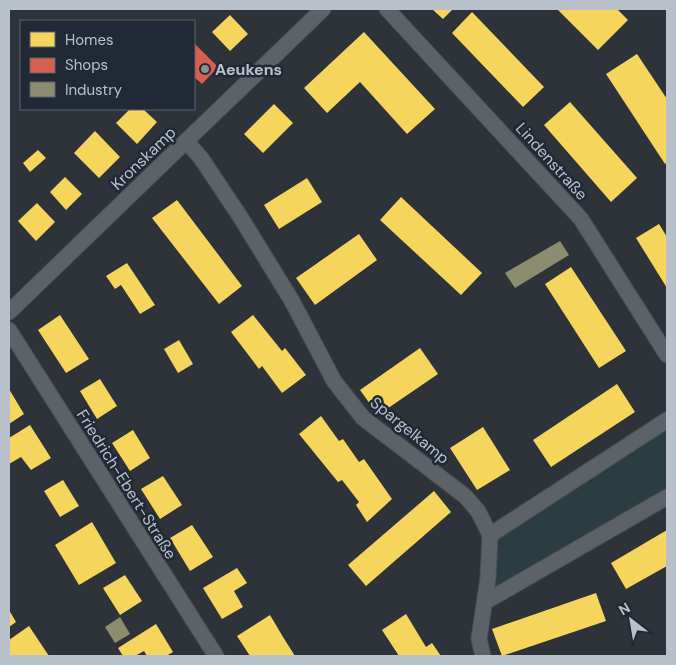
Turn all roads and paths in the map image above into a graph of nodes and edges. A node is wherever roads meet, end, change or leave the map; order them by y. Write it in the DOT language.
graph roads {
  1 [pos="323,9"];
  2 [pos="387,9"];
  3 [pos="186,141"];
  4 [pos="9,312"];
  5 [pos="9,330"];
  6 [pos="667,355"];
  7 [pos="667,420"];
  8 [pos="667,497"];
  9 [pos="490,536"];
  10 [pos="484,602"];
  11 [pos="216,656"];
  12 [pos="483,656"];
  1 -- 3 [label="street, Kronskamp"];
  2 -- 6 [label="street, Lindenstraße"];
  3 -- 4 [label="street, Kronskamp"];
  3 -- 9 [label="street, Spargelkamp"];
  5 -- 11 [label="street, Friedrich-Ebert-Straße"];
  7 -- 9 [label="street"];
  8 -- 10 [label="street"];
  9 -- 10 [label="street, Spargelkamp"];
  10 -- 12 [label="street, Spargelkamp"];
}
